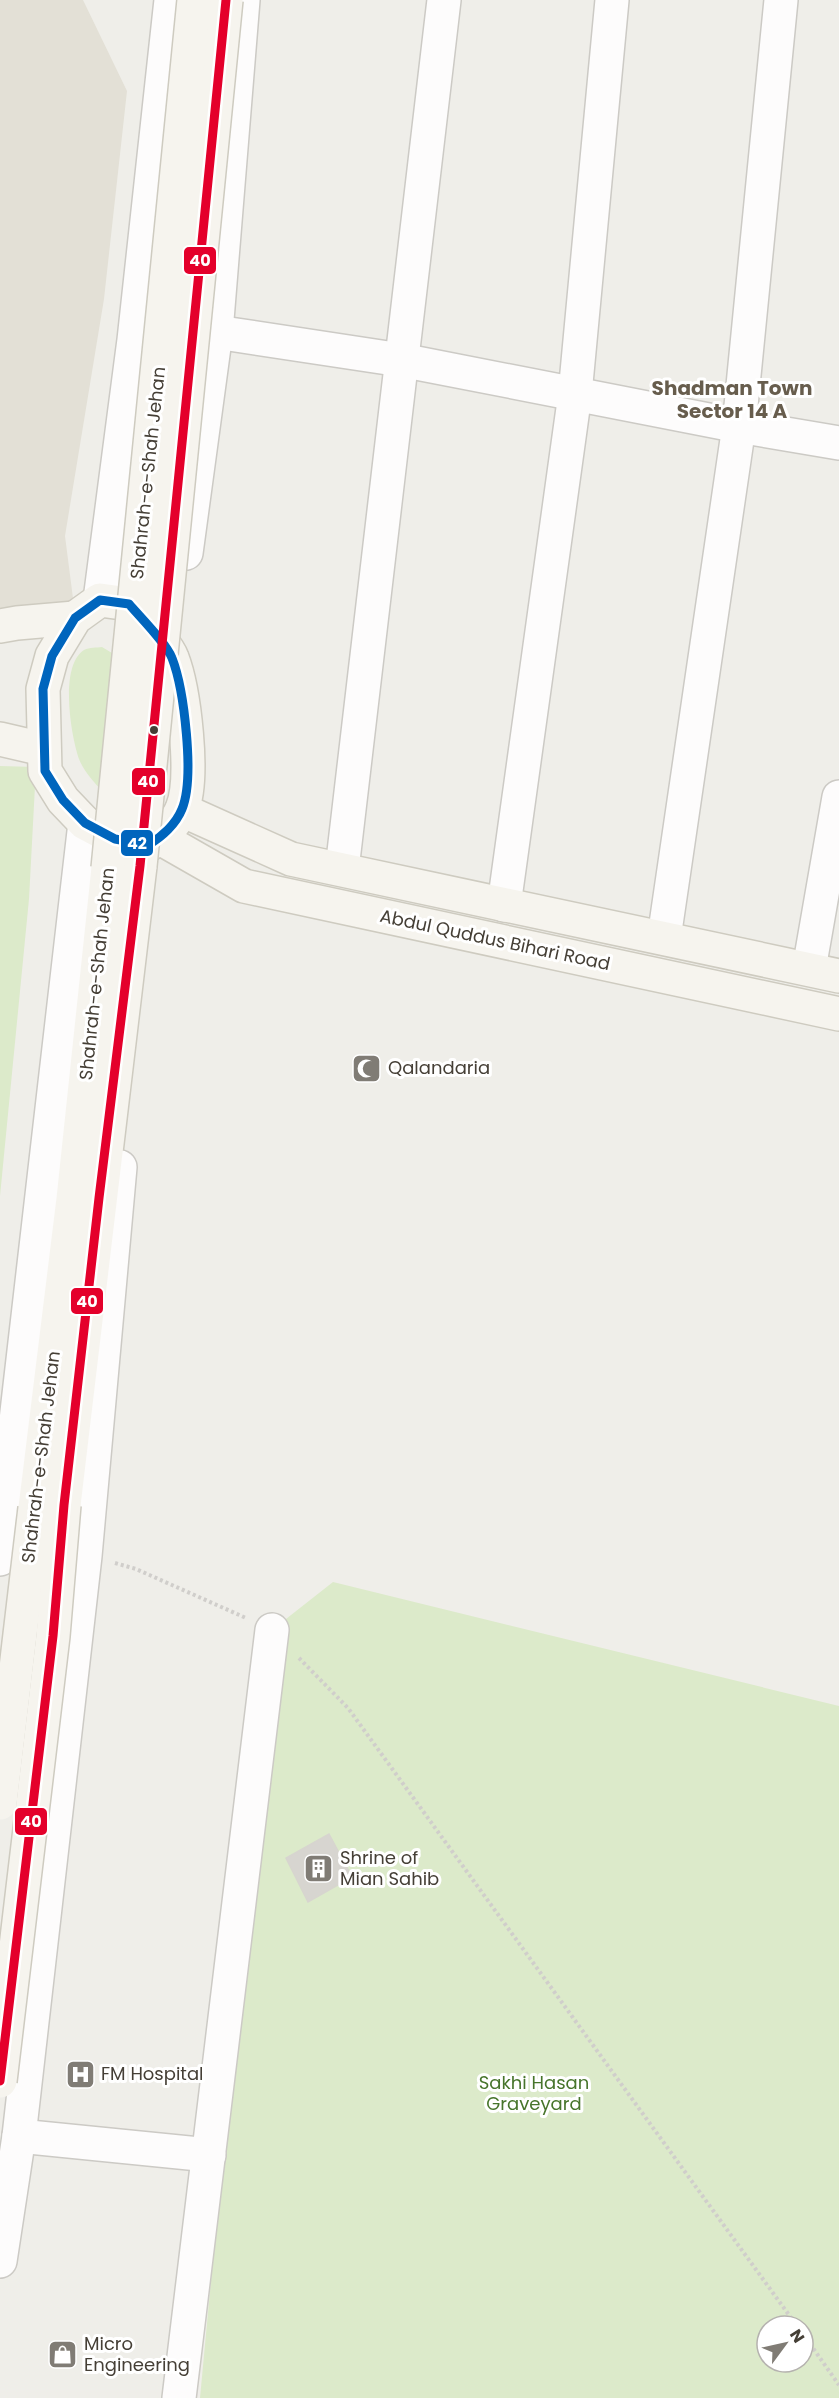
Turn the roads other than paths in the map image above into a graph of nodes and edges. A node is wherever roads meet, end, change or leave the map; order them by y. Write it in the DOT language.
graph roads {
  1 [pos="171,0"];
  2 [pos="195,0"];
  3 [pos="226,0"];
  4 [pos="243,0"];
  5 [pos="444,0"];
  6 [pos="612,0"];
  7 [pos="781,0"];
  8 [pos="216,332"];
  9 [pos="401,360"];
  10 [pos="575,394"];
  11 [pos="740,426"];
  12 [pos="839,443"];
  13 [pos="88,609"];
  14 [pos="0,626"];
  15 [pos="172,656"];
  16 [pos="0,739"];
  17 [pos="43,749"];
  18 [pos="839,797"];
  19 [pos="182,810"];
  20 [pos="85,823"];
  21 [pos="154,842"];
  22 [pos="342,869"];
  23 [pos="504,904"];
  24 [pos="664,938"];
  25 [pos="824,973"];
  26 [pos="839,1014"];
  27 [pos="2,1552"];
  28 [pos="85,1556"];
  29 [pos="272,1630"];
  30 [pos="0,1803"];
  31 [pos="0,2081"];
  32 [pos="19,2136"];
  33 [pos="209,2155"];
  34 [pos="0,2261"];
  35 [pos="179,2398"];
  1 -- 13 [label="street"];
  2 -- 30 [label="main road, Shahrah-e-Shah Jehan, bridge"];
  3 -- 31 [label="main road, Shahrah-e-Shah Jehan, bridge"];
  4 -- 8 [label="street"];
  5 -- 9 [label="street"];
  6 -- 10 [label="street"];
  7 -- 11 [label="street"];
  8 -- 9 [label="street"];
  8 -- 15 [label="street"];
  9 -- 10 [label="street"];
  9 -- 22 [label="street"];
  10 -- 11 [label="street"];
  10 -- 23 [label="street"];
  11 -- 12 [label="street"];
  11 -- 24 [label="street"];
  13 -- 14 [label="main road"];
  13 -- 15 [label="main road"];
  13 -- 17 [label="main road"];
  15 -- 19 [label="main road"];
  16 -- 17 [label="main road"];
  17 -- 20 [label="main road"];
  18 -- 25 [label="street"];
  19 -- 21 [label="main road"];
  19 -- 22 [label="main road, Abdul Quddus Bihari Road"];
  20 -- 21 [label="main road"];
  20 -- 27 [label="street"];
  21 -- 26 [label="main road, Abdul Quddus Bihari Road"];
  21 -- 28 [label="street"];
  22 -- 23 [label="main road, Abdul Quddus Bihari Road"];
  23 -- 24 [label="main road, Abdul Quddus Bihari Road"];
  24 -- 25 [label="main road, Abdul Quddus Bihari Road"];
  27 -- 28 [label="street"];
  28 -- 32 [label="street"];
  29 -- 33 [label="street"];
  32 -- 33 [label="street"];
  32 -- 34 [label="street"];
  33 -- 35 [label="street"];
}
